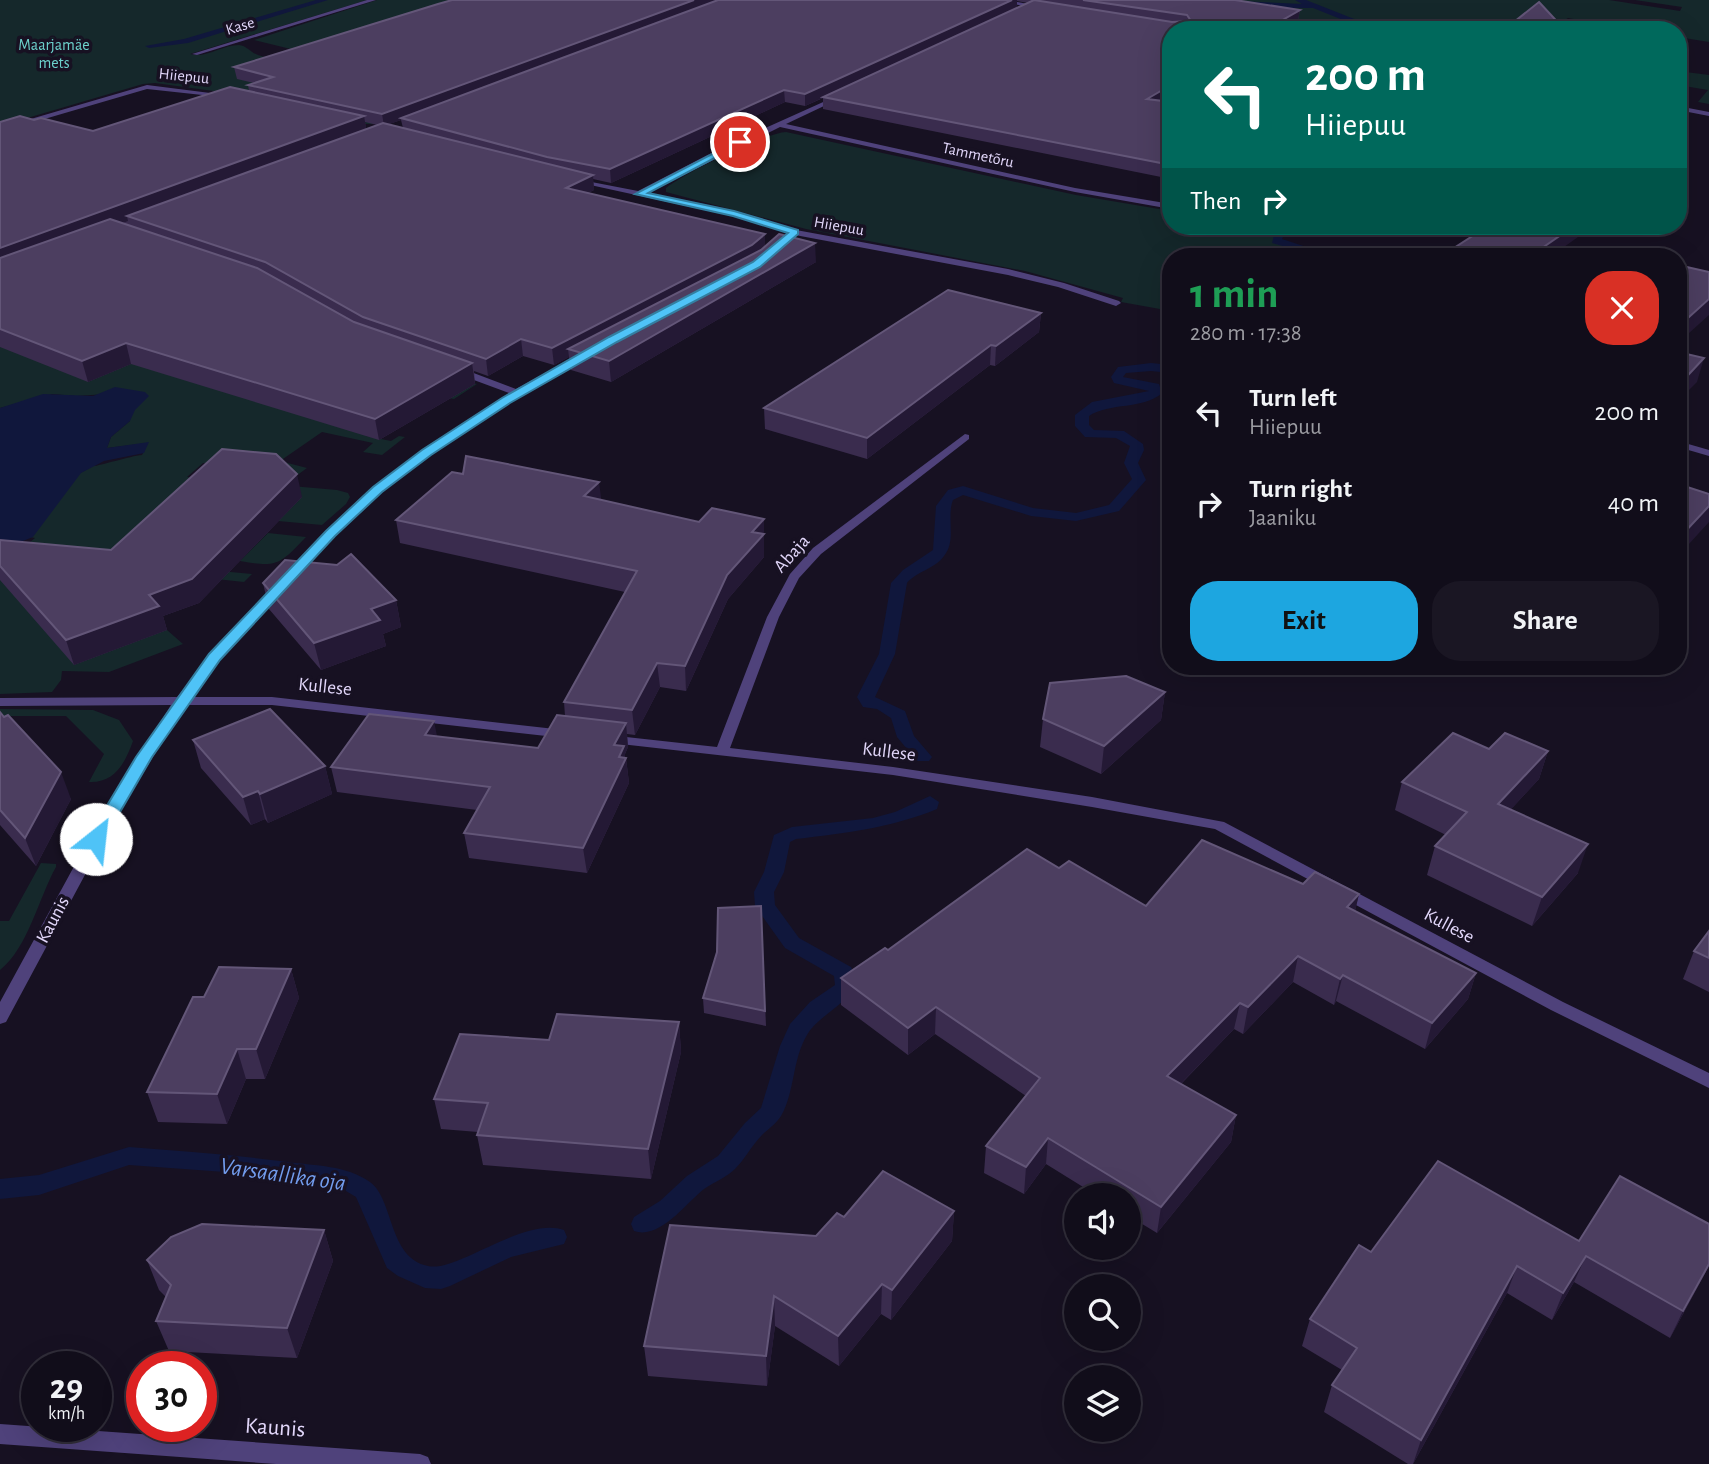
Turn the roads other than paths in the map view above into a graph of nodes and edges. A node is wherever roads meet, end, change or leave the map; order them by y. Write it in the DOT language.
graph roads {
  1 [pos="373,0"];
  2 [pos="995,0"];
  3 [pos="1032,6"];
  4 [pos="1046,8"];
  5 [pos="1020,11"];
  6 [pos="195,54"];
  7 [pos="853,90"];
  8 [pos="237,98"];
  9 [pos="1687,110"];
  10 [pos="1709,114"];
  11 [pos="779,125"];
  12 [pos="0,130"];
  13 [pos="560,177"];
  14 [pos="639,194"];
  15 [pos="1162,205"];
  16 [pos="1116,303"];
  17 [pos="590,352"];
  18 [pos="453,369"];
  19 [pos="518,393"];
  20 [pos="965,437"];
  21 [pos="1687,447"];
  22 [pos="1709,453"];
  23 [pos="183,699"];
  24 [pos="0,702"];
  25 [pos="722,751"];
  26 [pos="0,1018"];
  27 [pos="1709,1081"];
  28 [pos="0,1434"];
  29 [pos="420,1464"];
  1 -- 6 [label="street, Kase"];
  2 -- 3 [label="street"];
  3 -- 4 [label="street"];
  3 -- 5 [label="street"];
  7 -- 11 [label="street"];
  8 -- 12 [label="street, Hiiepuu"];
  9 -- 10 [label="street"];
  11 -- 14 [label="street"];
  11 -- 15 [label="street, Tammetõru"];
  13 -- 14 [label="street, Hiiepuu"];
  14 -- 16 [label="street, Hiiepuu"];
  17 -- 19 [label="street, Kaunis"];
  18 -- 19 [label="street"];
  19 -- 23 [label="street, Kaunis"];
  20 -- 25 [label="street, Abaja"];
  21 -- 22 [label="street"];
  23 -- 24 [label="street, Kullese"];
  23 -- 25 [label="street, Kullese"];
  23 -- 26 [label="street, Kaunis"];
  25 -- 27 [label="street, Kullese"];
  28 -- 29 [label="street, Kaunis"];
}
